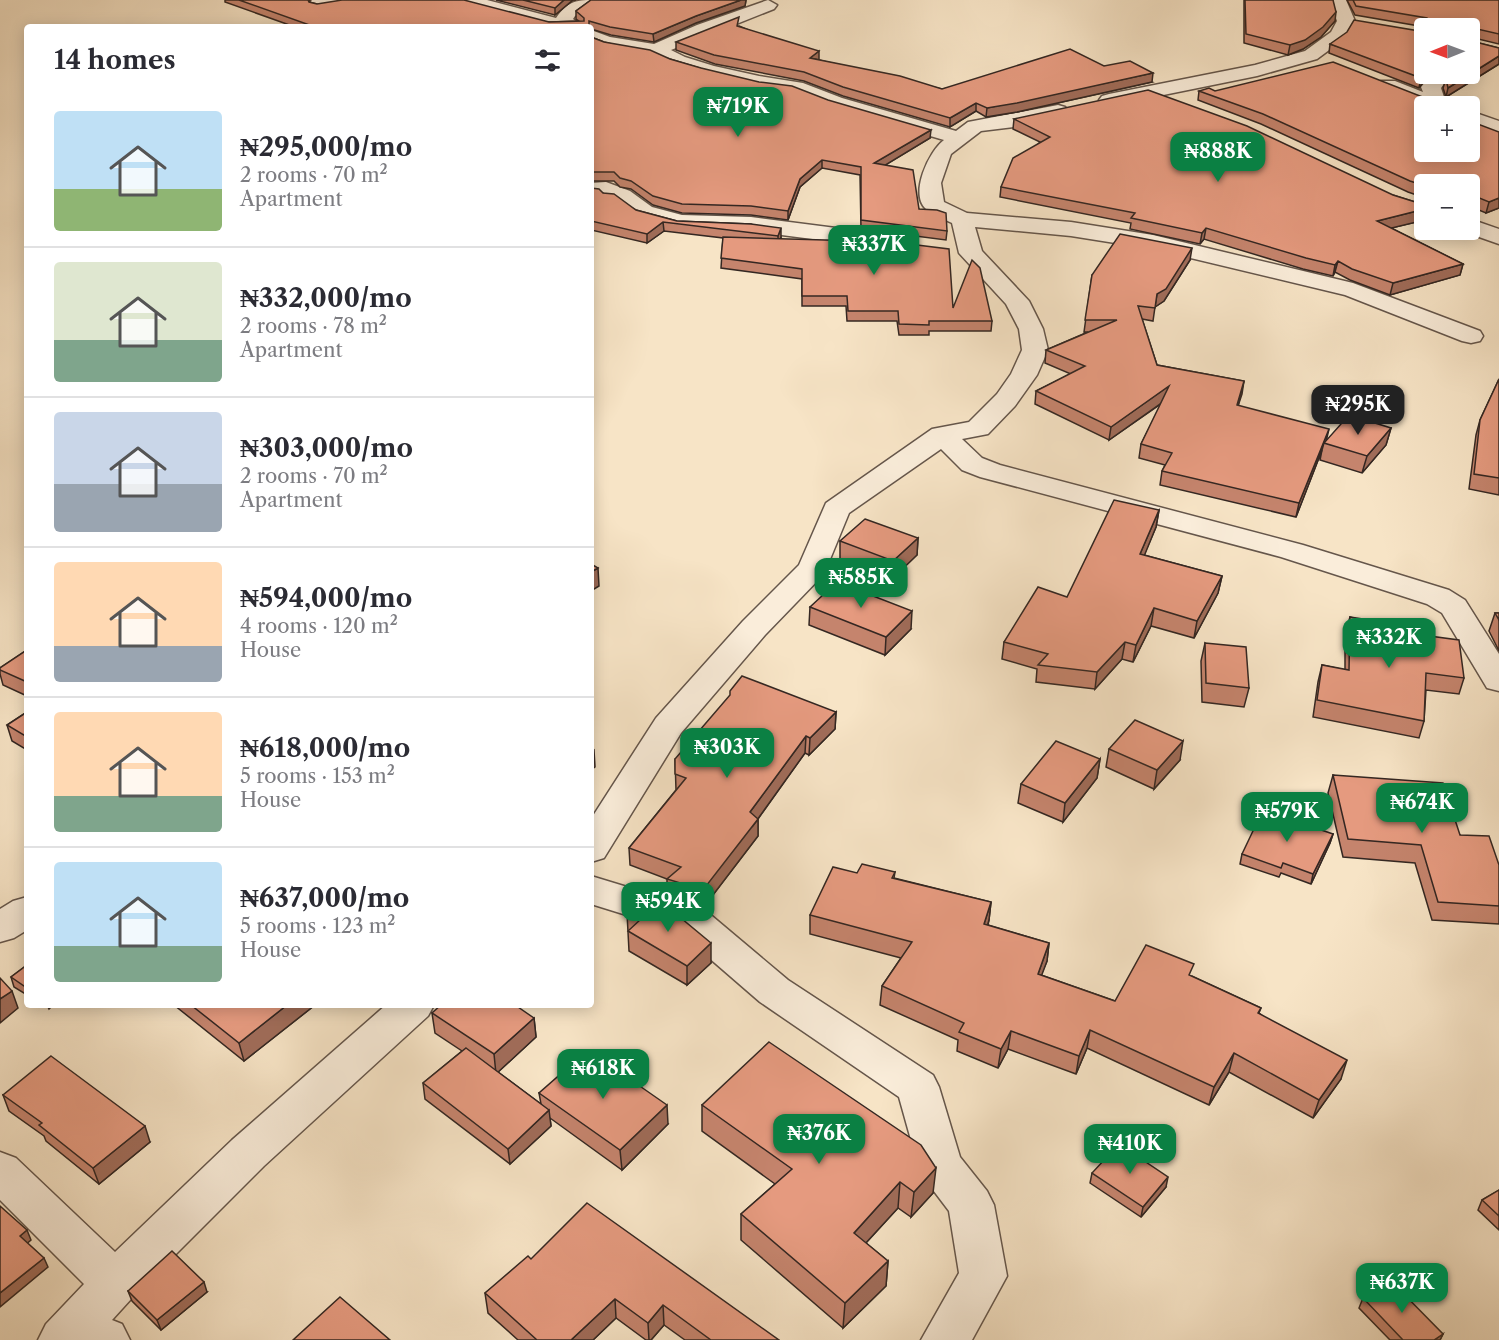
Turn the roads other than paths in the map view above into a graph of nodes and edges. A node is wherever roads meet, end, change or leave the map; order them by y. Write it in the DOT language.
graph roads {
  1 [pos="343,0"];
  2 [pos="467,0"];
  3 [pos="590,0"];
  4 [pos="318,4"];
  5 [pos="768,5"];
  6 [pos="1351,15"];
  7 [pos="560,24"];
  8 [pos="569,24"];
  9 [pos="596,41"];
  10 [pos="656,50"];
  11 [pos="1372,79"];
  12 [pos="1151,92"];
  13 [pos="1416,96"];
  14 [pos="1183,103"];
  15 [pos="1480,121"];
  16 [pos="1499,128"];
  17 [pos="960,138"];
  18 [pos="594,189"];
  19 [pos="962,219"];
  20 [pos="1480,230"];
  21 [pos="1499,237"];
  22 [pos="950,254"];
  23 [pos="1471,336"];
  24 [pos="942,435"];
  25 [pos="1499,681"];
  26 [pos="594,844"];
  27 [pos="594,891"];
  28 [pos="24,913"];
  29 [pos="0,928"];
  30 [pos="410,1008"];
  31 [pos="0,1171"];
  32 [pos="115,1283"];
  33 [pos="81,1336"];
  34 [pos="946,1340"];
  1 -- 4 [label="street"];
  2 -- 7 [label="street"];
  3 -- 8 [label="street"];
  5 -- 10 [label="street"];
  6 -- 12 [label="street"];
  9 -- 10 [label="street"];
  10 -- 17 [label="street"];
  11 -- 13 [label="street"];
  12 -- 14 [label="street"];
  12 -- 17 [label="street"];
  15 -- 16 [label="street"];
  17 -- 19 [label="street"];
  18 -- 22 [label="street"];
  19 -- 22 [label="street"];
  19 -- 23 [label="street"];
  20 -- 21 [label="street"];
  22 -- 24 [label="street"];
  24 -- 25 [label="street"];
  24 -- 26 [label="street"];
  27 -- 34 [label="street"];
  28 -- 29 [label="street"];
  30 -- 32 [label="street"];
  31 -- 32 [label="street"];
  32 -- 33 [label="street"];
}
